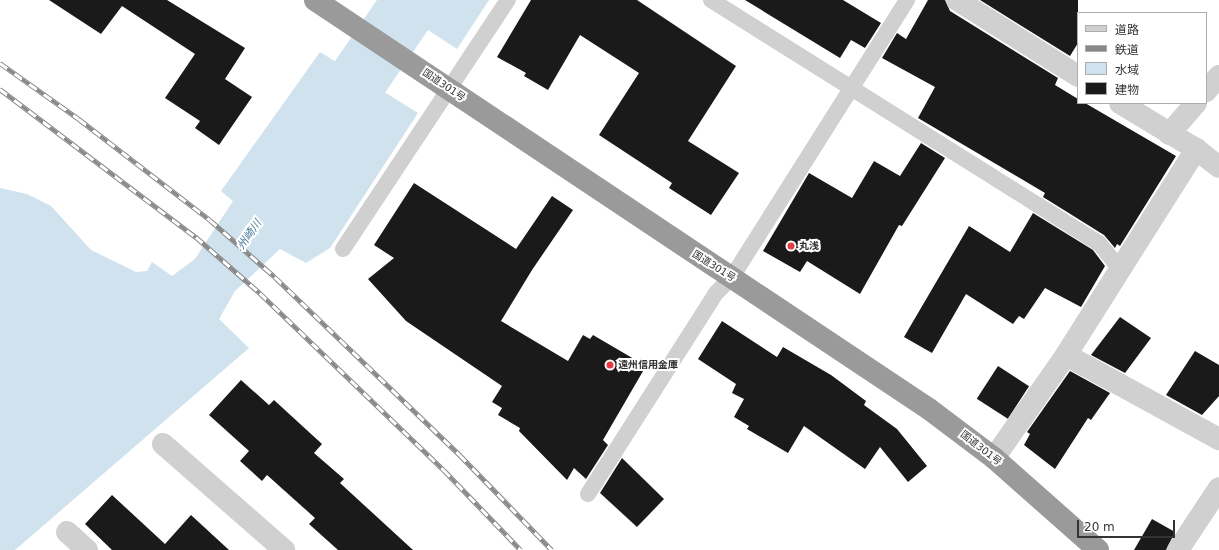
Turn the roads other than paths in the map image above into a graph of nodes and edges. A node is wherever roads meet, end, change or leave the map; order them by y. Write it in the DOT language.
graph roads {
  1 [pos="315,0"];
  2 [pos="508,0"];
  3 [pos="711,0"];
  4 [pos="907,0"];
  5 [pos="957,0"];
  6 [pos="1077,75"];
  7 [pos="1219,76"];
  8 [pos="446,86"];
  9 [pos="853,87"];
  10 [pos="1207,90"];
  11 [pos="1122,104"];
  12 [pos="1195,104"];
  13 [pos="1169,134"];
  14 [pos="1196,149"];
  15 [pos="1219,167"];
  16 [pos="343,249"];
  17 [pos="1121,270"];
  18 [pos="732,277"];
  19 [pos="1066,355"];
  20 [pos="1219,439"];
  21 [pos="163,444"];
  22 [pos="994,458"];
  23 [pos="1219,488"];
  24 [pos="588,494"];
  25 [pos="67,532"];
  26 [pos="1088,546"];
  27 [pos="87,550"];
  28 [pos="284,550"];
  29 [pos="1178,550"];
  1 -- 8 [label="highway, 国道301号"];
  2 -- 8 [label="lane"];
  3 -- 9 [label="lane"];
  4 -- 9 [label="lane"];
  5 -- 6 [label="street"];
  7 -- 10 [label="street"];
  8 -- 16 [label="lane"];
  8 -- 18 [label="highway, 国道301号"];
  9 -- 17 [label="lane"];
  9 -- 18 [label="lane"];
  11 -- 13 [label="street"];
  12 -- 13 [label="street"];
  13 -- 14 [label="street"];
  14 -- 15 [label="street"];
  14 -- 17 [label="street"];
  17 -- 19 [label="street"];
  18 -- 22 [label="highway, 国道301号"];
  18 -- 24 [label="lane"];
  19 -- 20 [label="street"];
  19 -- 22 [label="street"];
  21 -- 28 [label="street"];
  22 -- 26 [label="highway, 国道301号"];
  23 -- 29 [label="street"];
  25 -- 27 [label="street"];
}
